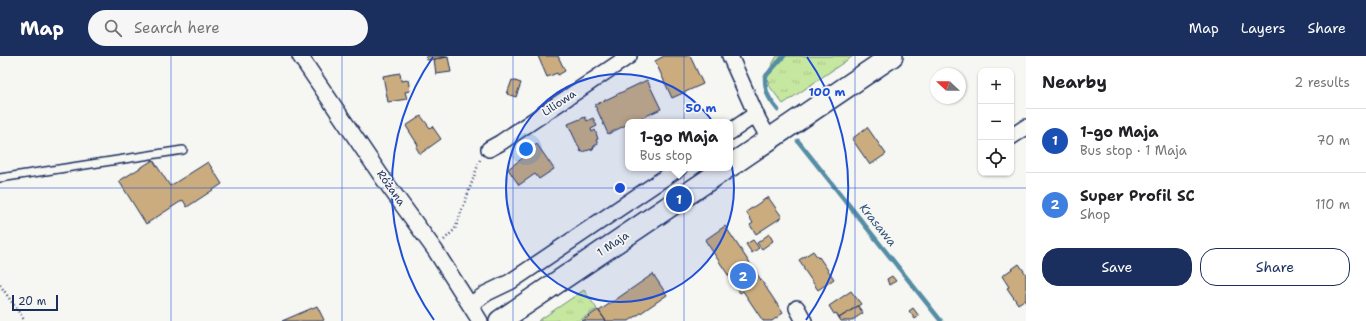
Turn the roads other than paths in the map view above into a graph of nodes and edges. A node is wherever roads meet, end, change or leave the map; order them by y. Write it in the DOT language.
graph roads {
  1 [pos="300,56"];
  2 [pos="629,56"];
  3 [pos="730,56"];
  4 [pos="892,56"];
  5 [pos="756,114"];
  6 [pos="1026,127"];
  7 [pos="733,130"];
  8 [pos="1014,135"];
  9 [pos="768,139"];
  10 [pos="489,149"];
  11 [pos="183,150"];
  12 [pos="733,164"];
  13 [pos="675,171"];
  14 [pos="722,171"];
  15 [pos="0,178"];
  16 [pos="470,305"];
  17 [pos="797,308"];
  18 [pos="480,321"];
  19 [pos="500,321"];
  20 [pos="804,321"];
  1 -- 16 [label="street, Różana"];
  2 -- 10 [label="street, Liliowa"];
  3 -- 5 [label="street"];
  4 -- 9 [label="main road"];
  5 -- 7 [label="street"];
  5 -- 9 [label="street"];
  6 -- 8 [label="street"];
  9 -- 12 [label="main road"];
  11 -- 15 [label="lane"];
  13 -- 16 [label="street"];
  14 -- 19 [label="main road, 1 Maja"];
  16 -- 18 [label="street, Różana"];
  17 -- 20 [label="street"];
}
